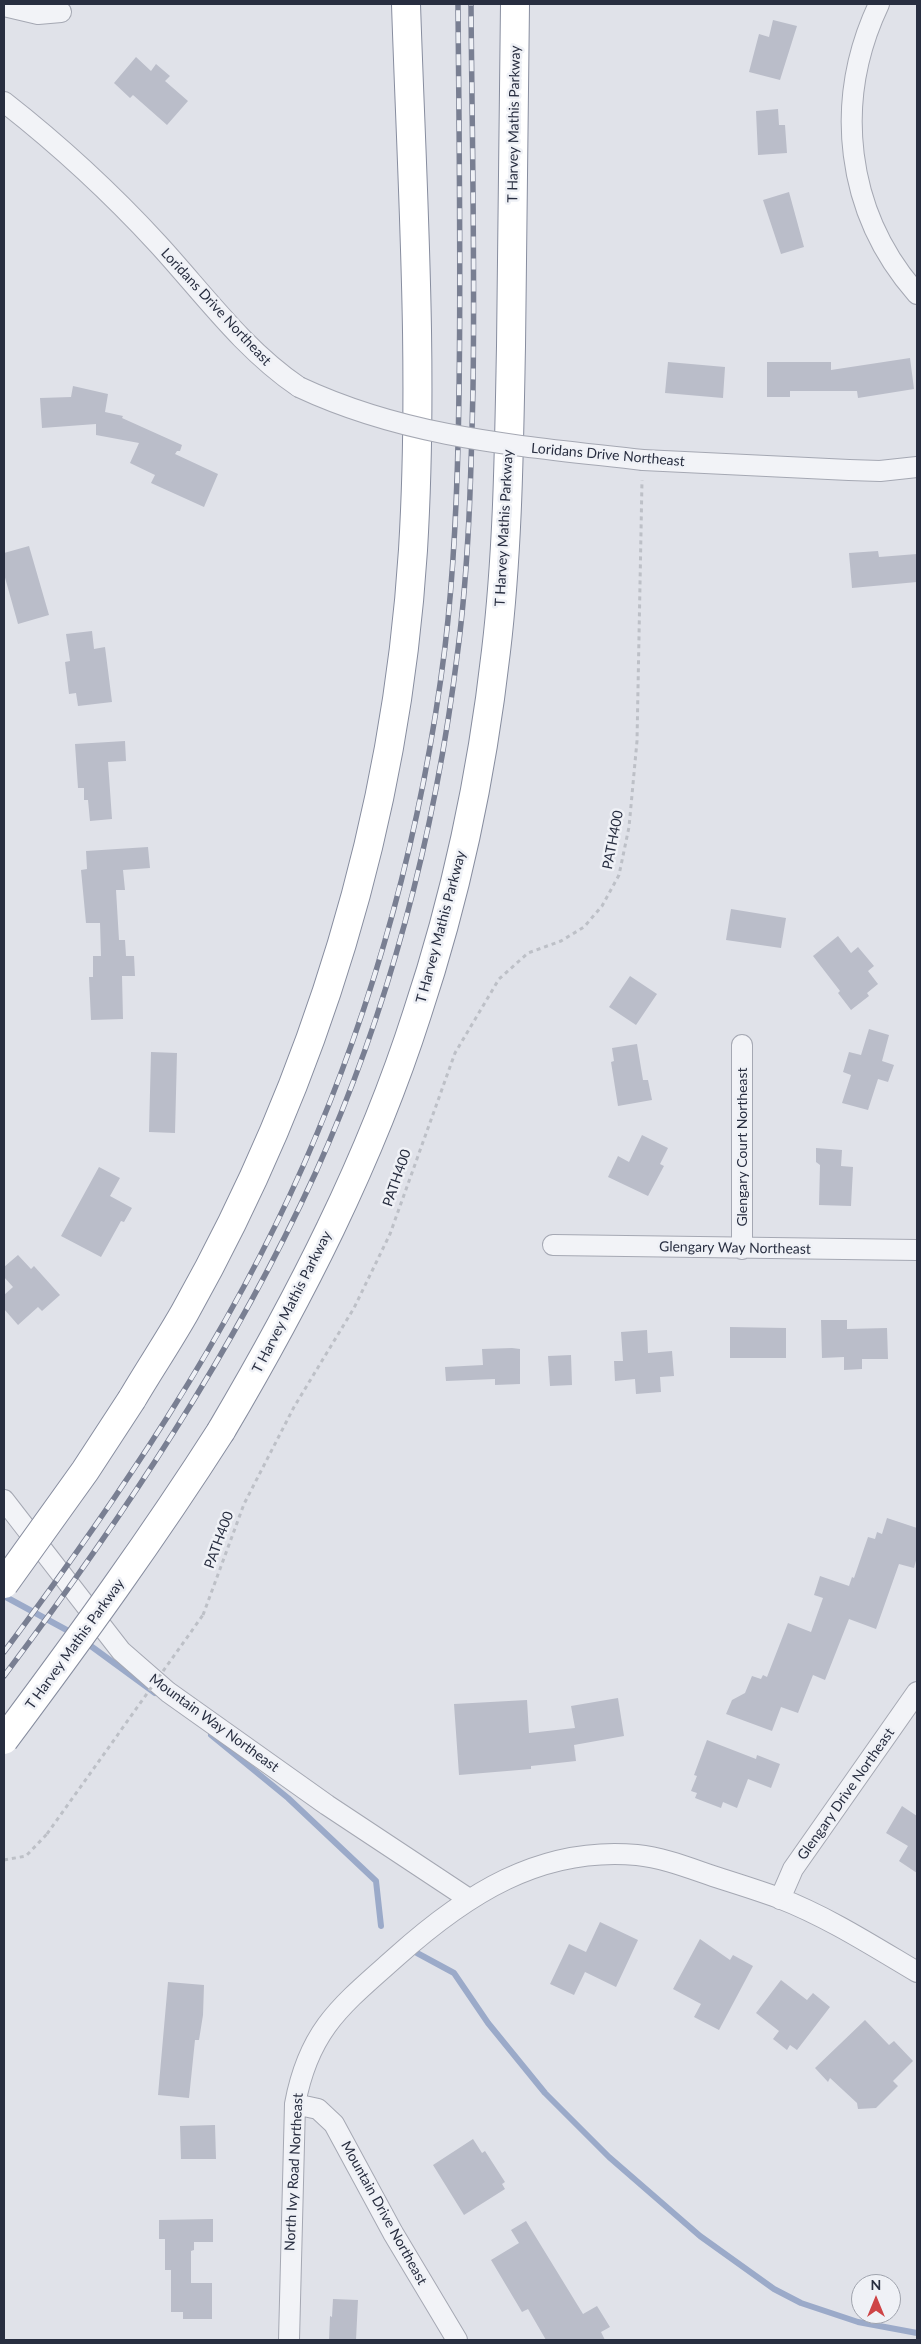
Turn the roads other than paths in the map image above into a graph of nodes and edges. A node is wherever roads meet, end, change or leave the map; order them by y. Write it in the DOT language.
graph roads {
  1 [pos="406,4"];
  2 [pos="515,4"];
  3 [pos="879,4"];
  4 [pos="4,6"];
  5 [pos="61,12"];
  6 [pos="4,102"];
  7 [pos="917,294"];
  8 [pos="917,466"];
  9 [pos="742,1045"];
  10 [pos="553,1245"];
  11 [pos="742,1249"];
  12 [pos="917,1250"];
  13 [pos="4,1500"];
  14 [pos="4,1584"];
  15 [pos="917,1692"];
  16 [pos="4,1740"];
  17 [pos="469,1899"];
  18 [pos="780,1899"];
  19 [pos="917,1972"];
  20 [pos="295,2104"];
  21 [pos="289,2340"];
  22 [pos="457,2340"];
  1 -- 14 [label="highway, bridge"];
  2 -- 16 [label="highway, T Harvey Mathis Parkway, bridge"];
  3 -- 7 [label="street"];
  4 -- 5 [label="street"];
  6 -- 8 [label="street, Loridans Drive Northeast, bridge"];
  9 -- 11 [label="street, Glengary Court Northeast"];
  10 -- 11 [label="street, Glengary Way Northeast"];
  11 -- 12 [label="street, Glengary Way Northeast"];
  13 -- 17 [label="street, Mountain Way Northeast"];
  15 -- 18 [label="street, Glengary Drive Northeast"];
  17 -- 18 [label="street, North Ivy Road Northeast"];
  17 -- 20 [label="street, North Ivy Road Northeast"];
  18 -- 19 [label="street, North Ivy Road Northeast"];
  20 -- 21 [label="street, North Ivy Road Northeast"];
  20 -- 22 [label="street, Mountain Drive Northeast"];
}
